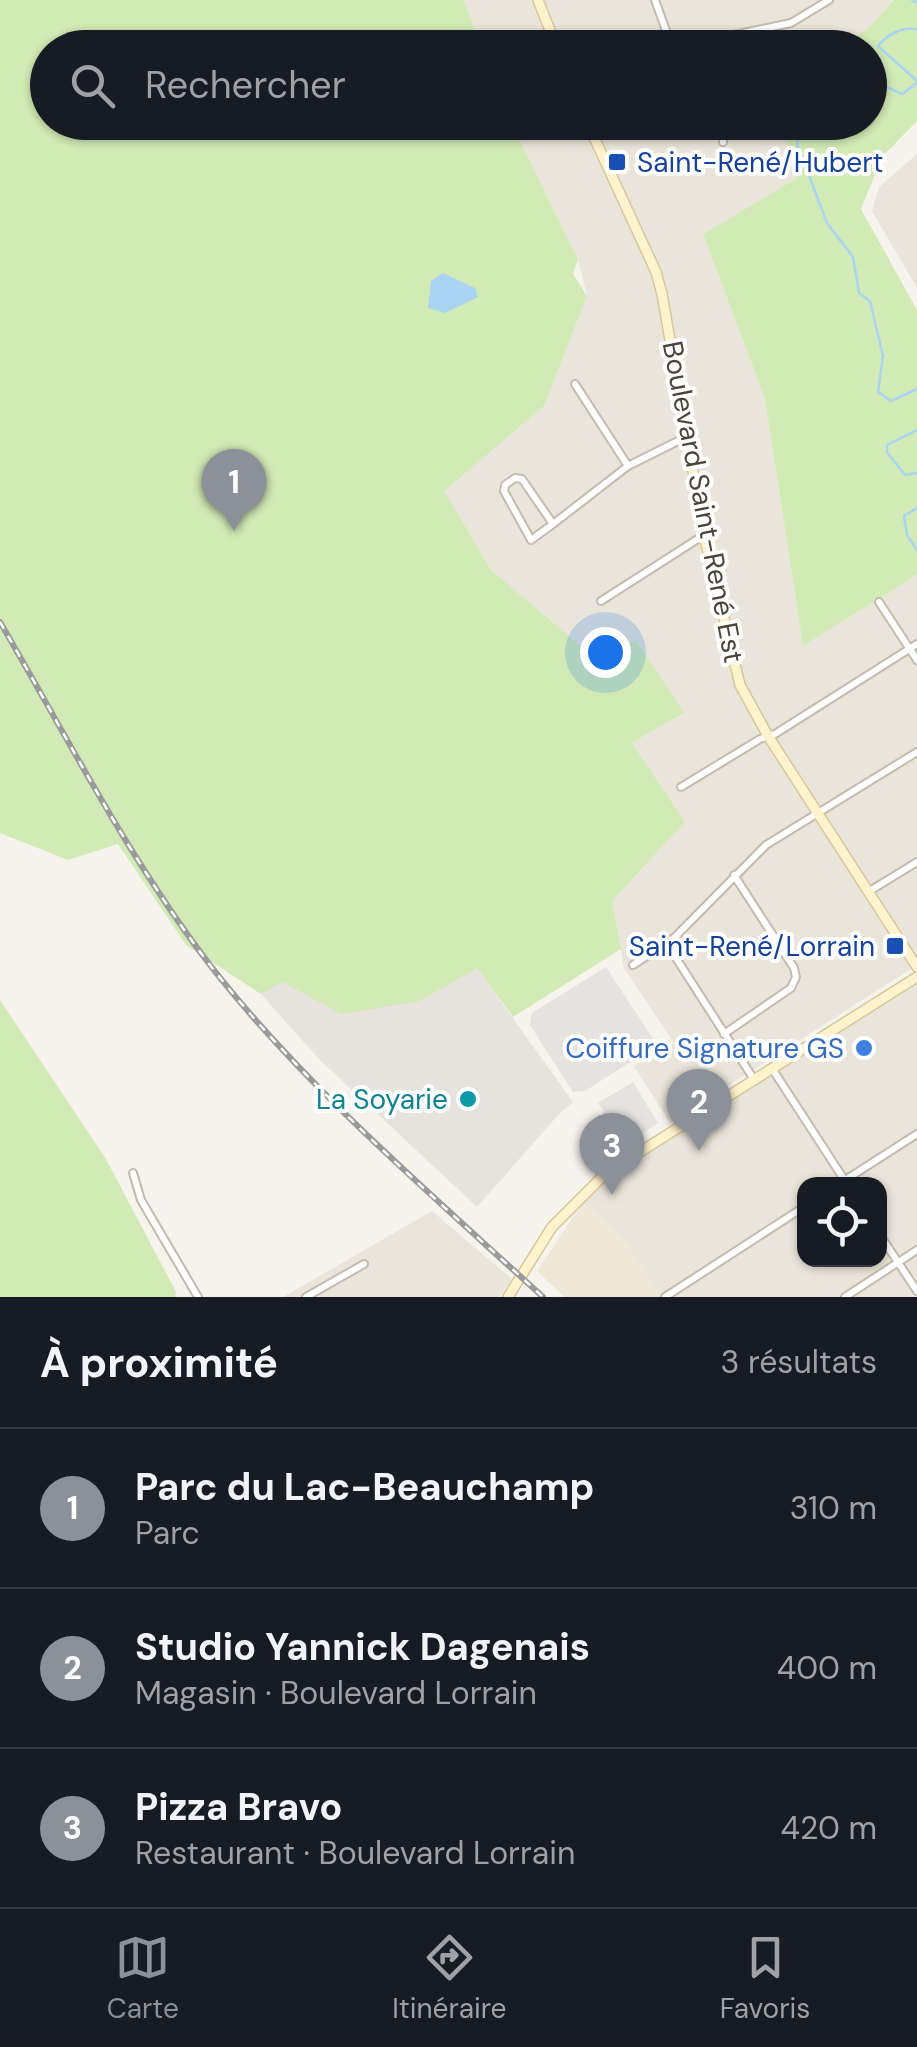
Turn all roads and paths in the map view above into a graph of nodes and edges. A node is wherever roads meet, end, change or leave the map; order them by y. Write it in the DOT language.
graph roads {
  1 [pos="538,0"];
  2 [pos="655,0"];
  3 [pos="829,0"];
  4 [pos="549,30"];
  5 [pos="665,30"];
  6 [pos="765,30"];
  7 [pos="595,140"];
  8 [pos="575,384"];
  9 [pos="688,435"];
  10 [pos="628,466"];
  11 [pos="553,524"];
  12 [pos="704,535"];
  13 [pos="601,600"];
  14 [pos="879,602"];
  15 [pos="914,647"];
  16 [pos="917,660"];
  17 [pos="768,736"];
  18 [pos="917,752"];
  19 [pos="681,787"];
  20 [pos="818,814"];
  21 [pos="917,862"];
  22 [pos="734,875"];
  23 [pos="868,892"];
  24 [pos="667,944"];
  25 [pos="633,965"];
  26 [pos="917,967"];
  27 [pos="917,977"];
  28 [pos="724,1034"];
  29 [pos="773,1070"];
  30 [pos="756,1081"];
  31 [pos="917,1134"];
  32 [pos="133,1173"];
  33 [pos="839,1177"];
  34 [pos="852,1177"];
  35 [pos="797,1211"];
  36 [pos="887,1245"];
  37 [pos="917,1250"];
  38 [pos="898,1263"];
  39 [pos="364,1264"];
  40 [pos="917,1291"];
  41 [pos="198,1297"];
  42 [pos="306,1297"];
  43 [pos="508,1297"];
  44 [pos="665,1297"];
  45 [pos="846,1297"];
  1 -- 4 [label="street"];
  2 -- 5 [label="street"];
  3 -- 6 [label="street"];
  7 -- 9 [label="street, Boulevard Saint-René Est"];
  8 -- 10 [label="street"];
  9 -- 10 [label="street"];
  9 -- 12 [label="street, Boulevard Saint-René Est"];
  10 -- 11 [label="street"];
  11 -- 11 [label="street"];
  12 -- 13 [label="street"];
  12 -- 17 [label="street, Boulevard Saint-René Est"];
  14 -- 15 [label="street"];
  15 -- 16 [label="street"];
  15 -- 17 [label="street"];
  17 -- 19 [label="street"];
  17 -- 20 [label="street, Boulevard Saint-René Est"];
  18 -- 20 [label="street"];
  20 -- 22 [label="street"];
  20 -- 23 [label="street, Boulevard Saint-René Est"];
  21 -- 23 [label="street"];
  22 -- 24 [label="street"];
  22 -- 28 [label="street"];
  23 -- 26 [label="street, Boulevard Saint-René Est"];
  24 -- 25 [label="street"];
  24 -- 28 [label="street"];
  27 -- 29 [label="street"];
  28 -- 30 [label="street"];
  29 -- 30 [label="street"];
  29 -- 33 [label="street"];
  30 -- 43 [label="street"];
  31 -- 34 [label="street"];
  32 -- 41 [label="street"];
  35 -- 44 [label="street"];
  36 -- 38 [label="street"];
  37 -- 38 [label="street"];
  38 -- 40 [label="street"];
  38 -- 45 [label="street"];
  39 -- 42 [label="street"];
}
